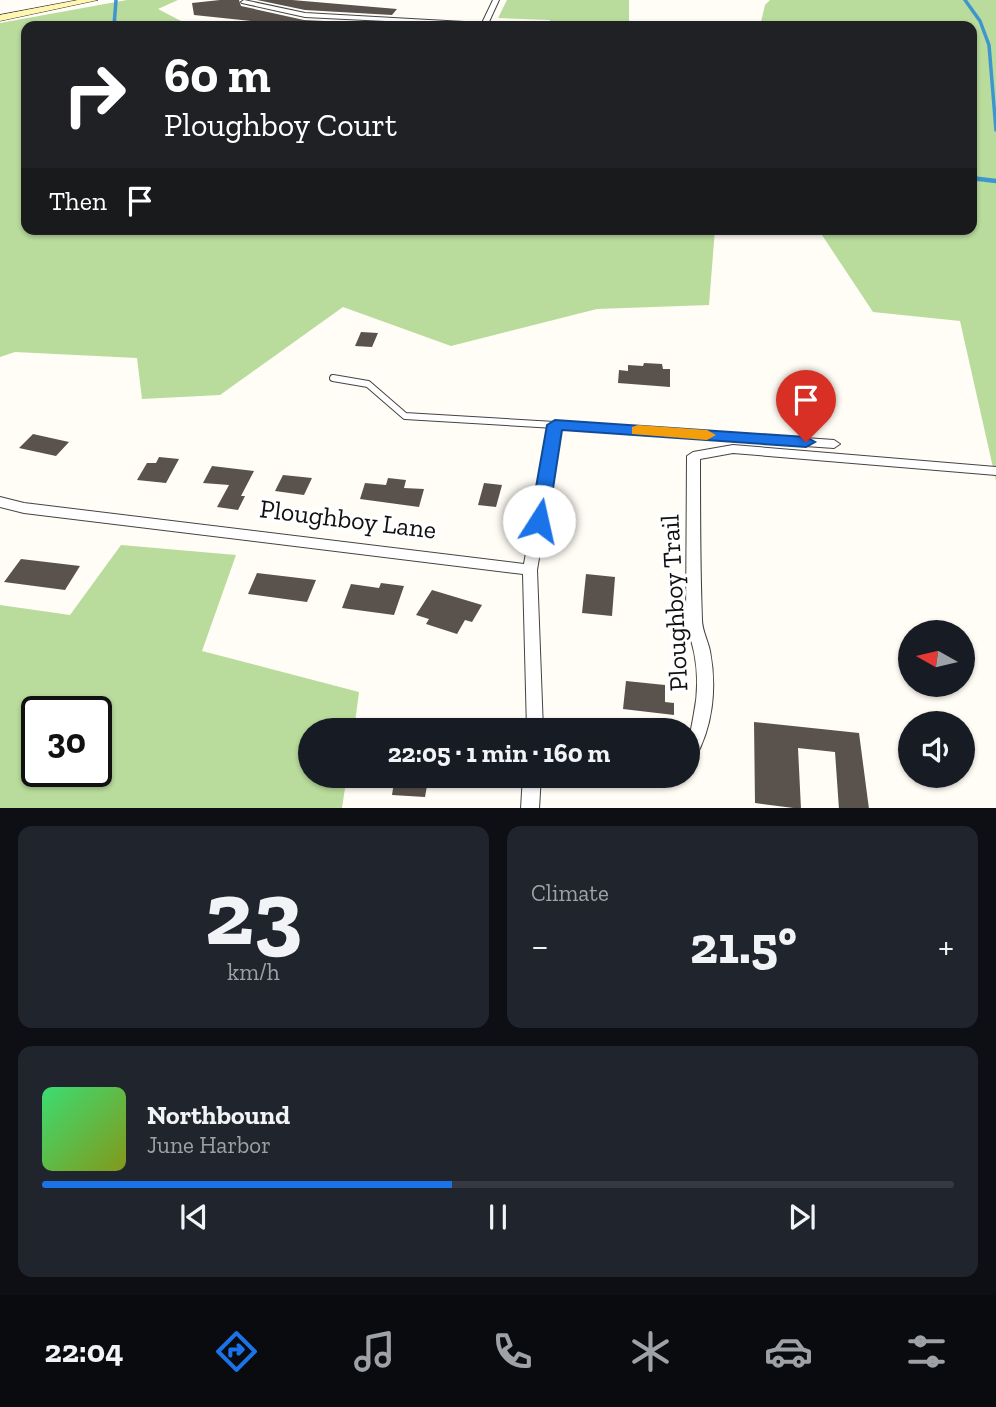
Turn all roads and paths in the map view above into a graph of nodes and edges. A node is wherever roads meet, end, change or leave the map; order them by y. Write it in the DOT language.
graph roads {
  1 [pos="93,0"];
  2 [pos="496,0"];
  3 [pos="244,2"];
  4 [pos="0,18"];
  5 [pos="403,21"];
  6 [pos="486,21"];
  7 [pos="333,378"];
  8 [pos="555,425"];
  9 [pos="834,444"];
  10 [pos="996,471"];
  11 [pos="0,502"];
  12 [pos="530,569"];
  13 [pos="535,718"];
  14 [pos="700,736"];
  15 [pos="531,788"];
  16 [pos="530,808"];
  1 -- 4 [label="main road"];
  2 -- 6 [label="street"];
  3 -- 5 [label="street"];
  7 -- 8 [label="lane"];
  8 -- 9 [label="street"];
  8 -- 12 [label="street"];
  10 -- 14 [label="street, Ploughboy Trail"];
  11 -- 12 [label="street, Ploughboy Lane"];
  12 -- 13 [label="street"];
  15 -- 16 [label="street"];
}
